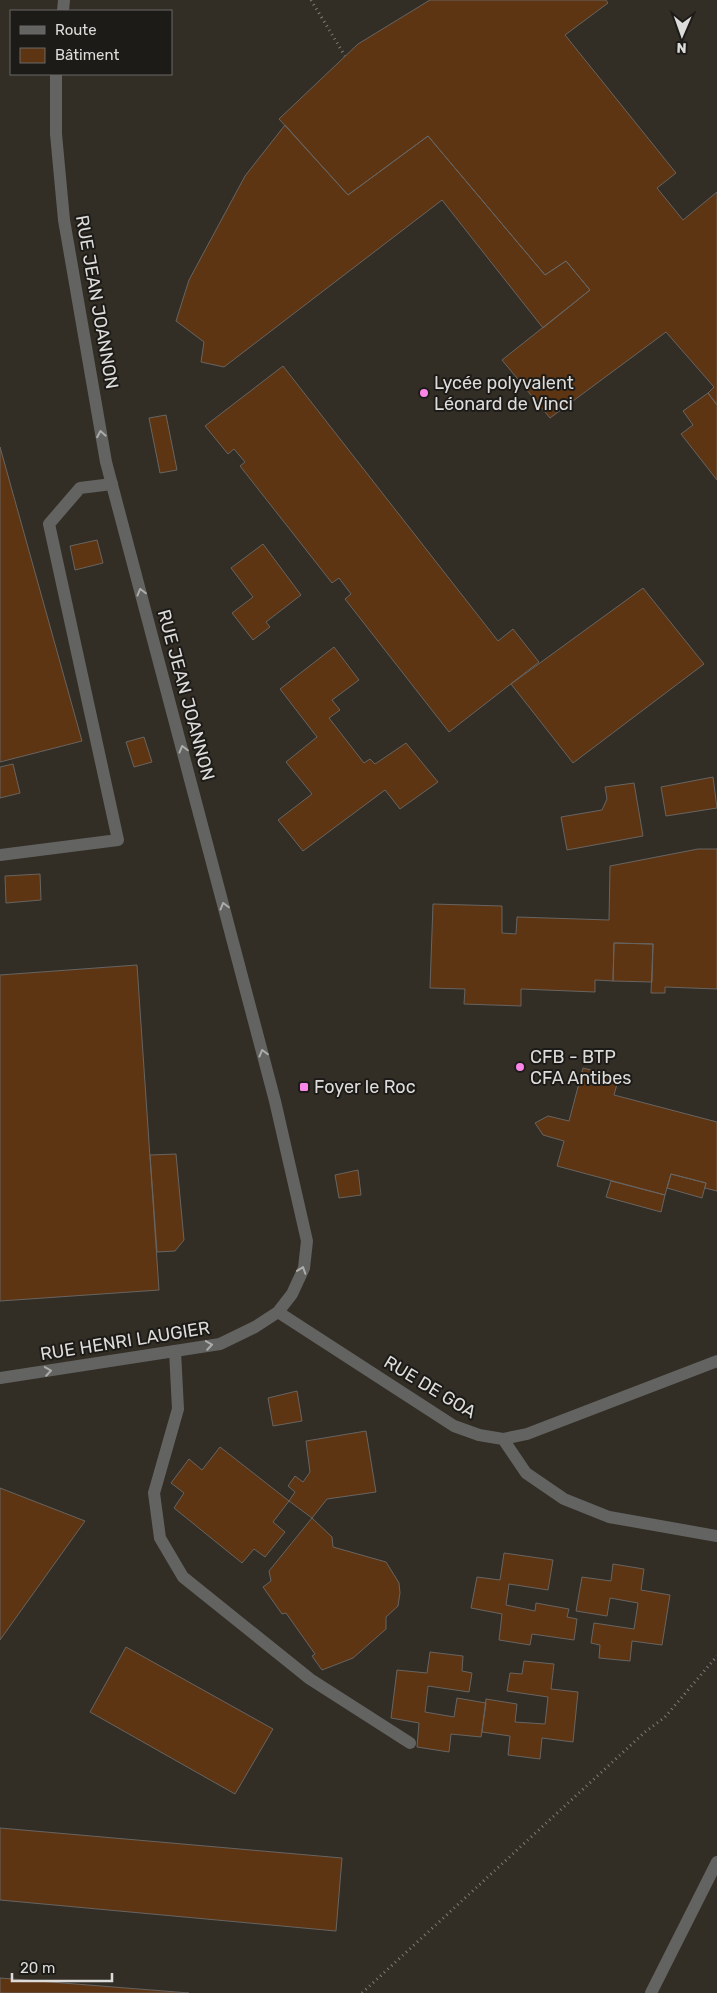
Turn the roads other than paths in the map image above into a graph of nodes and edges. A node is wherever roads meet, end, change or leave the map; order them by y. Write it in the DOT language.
graph roads {
  1 [pos="56,75"];
  2 [pos="112,484"];
  3 [pos="0,855"];
  4 [pos="278,1312"];
  5 [pos="175,1351"];
  6 [pos="717,1362"];
  7 [pos="0,1378"];
  8 [pos="503,1439"];
  9 [pos="717,1536"];
  10 [pos="410,1743"];
  11 [pos="717,1862"];
  12 [pos="652,1993"];
  2 -- 1 [label="street, RUE JEAN JOANNON, one-way"];
  2 -- 3 [label="street"];
  4 -- 2 [label="street, RUE JEAN JOANNON, one-way"];
  5 -- 4 [label="street, RUE HENRI LAUGIER, one-way"];
  4 -- 8 [label="street, RUE DE GOA"];
  7 -- 5 [label="street, RUE HENRI LAUGIER, one-way"];
  5 -- 10 [label="street"];
  6 -- 8 [label="street, RUE DE GOA"];
  8 -- 9 [label="street"];
  11 -- 12 [label="street"];
}
